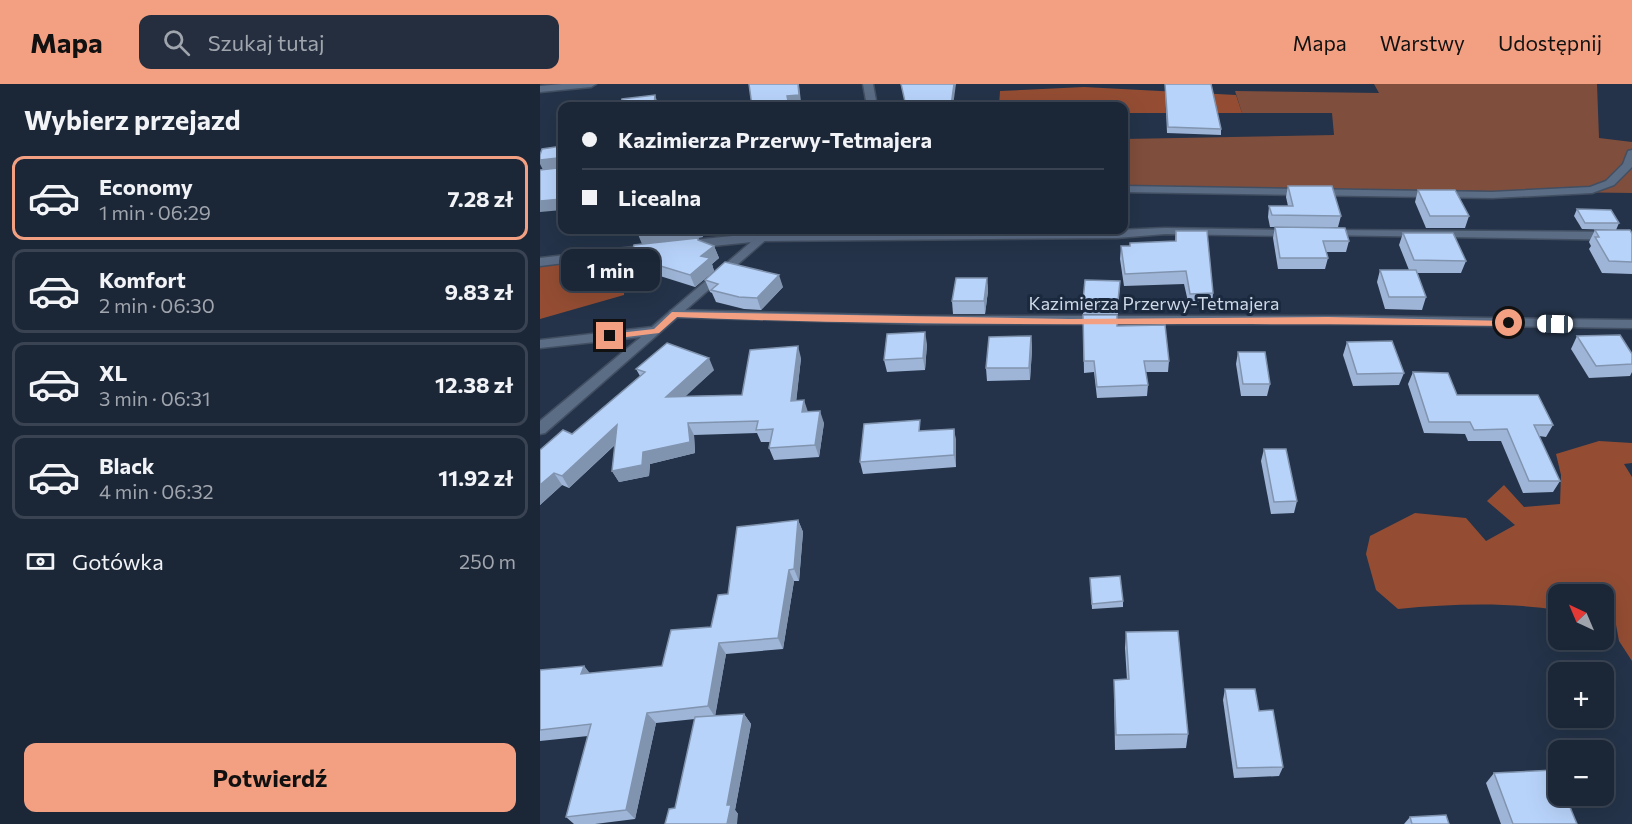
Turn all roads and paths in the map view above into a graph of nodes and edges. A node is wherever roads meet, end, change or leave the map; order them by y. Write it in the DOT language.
graph roads {
  1 [pos="591,84"];
  2 [pos="868,84"];
  3 [pos="540,89"];
  4 [pos="871,102"];
  5 [pos="1632,153"];
  6 [pos="1128,189"];
  7 [pos="1128,233"];
  8 [pos="761,234"];
  9 [pos="766,234"];
  10 [pos="1632,236"];
  11 [pos="540,262"];
  12 [pos="675,314"];
  13 [pos="1632,324"];
  14 [pos="656,331"];
  15 [pos="540,344"];
  16 [pos="540,429"];
  1 -- 3 [label="street"];
  2 -- 4 [label="street"];
  5 -- 6 [label="street"];
  7 -- 10 [label="street"];
  8 -- 11 [label="street"];
  9 -- 12 [label="street"];
  12 -- 13 [label="street, Kazimierza Przerwy-Tetmajera"];
  12 -- 14 [label="street"];
  14 -- 15 [label="street"];
  14 -- 16 [label="street"];
}
